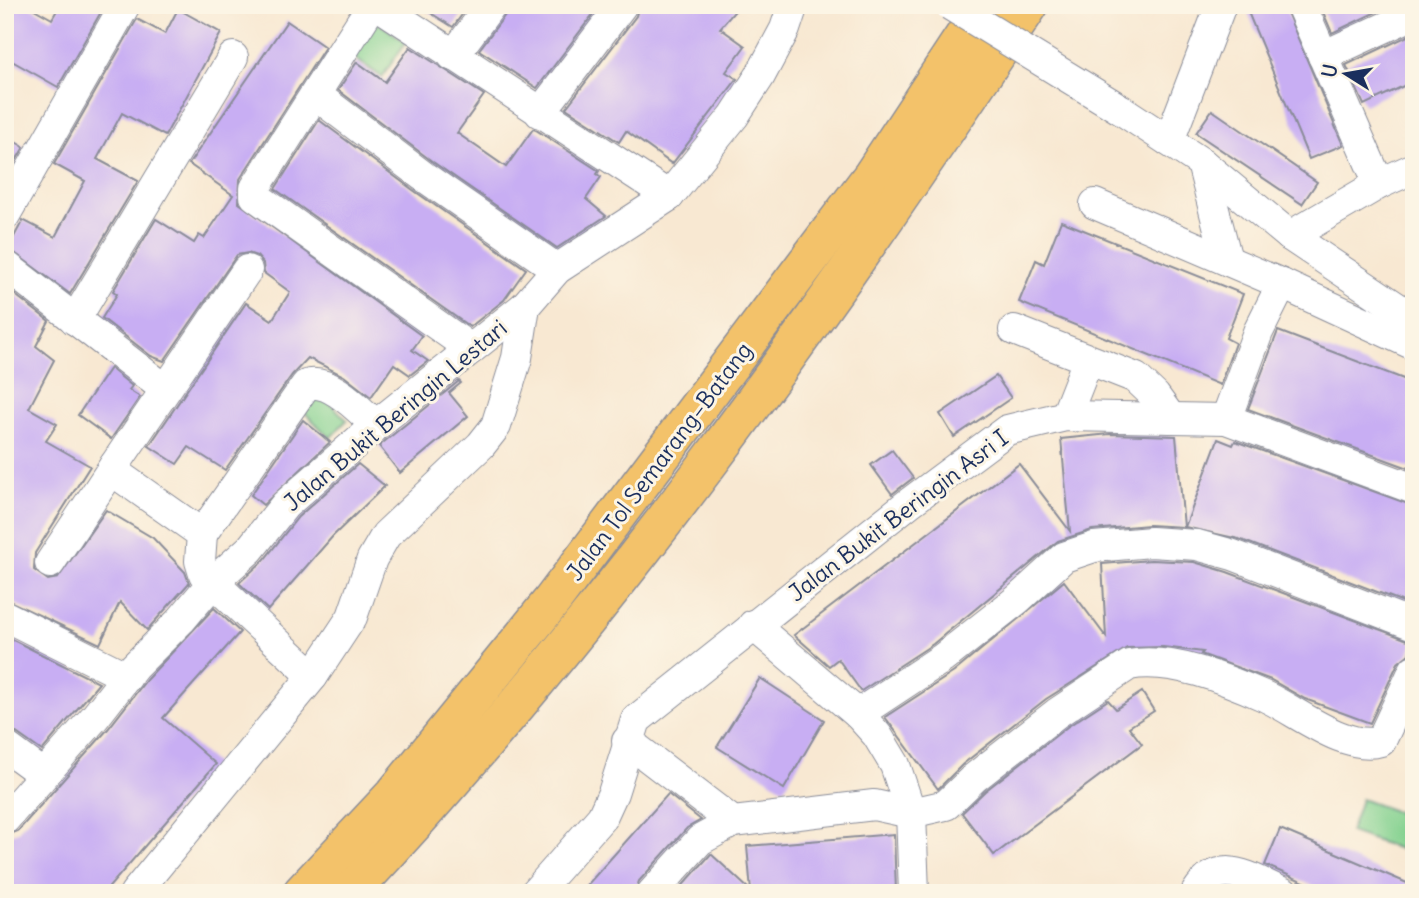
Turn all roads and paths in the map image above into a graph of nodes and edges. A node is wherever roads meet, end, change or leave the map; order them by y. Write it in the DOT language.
graph roads {
  1 [pos="125,5"];
  2 [pos="372,5"];
  3 [pos="378,5"];
  4 [pos="491,5"];
  5 [pos="622,5"];
  6 [pos="793,5"];
  7 [pos="950,5"];
  8 [pos="985,5"];
  9 [pos="1029,5"];
  10 [pos="1221,5"];
  11 [pos="1301,5"];
  12 [pos="1414,14"];
  13 [pos="453,56"];
  14 [pos="1323,56"];
  15 [pos="233,57"];
  16 [pos="316,95"];
  17 [pos="540,113"];
  18 [pos="1169,141"];
  19 [pos="1202,163"];
  20 [pos="1414,168"];
  21 [pos="1380,184"];
  22 [pos="669,195"];
  23 [pos="1095,204"];
  24 [pos="5,215"];
  25 [pos="1290,236"];
  26 [pos="1227,260"];
  27 [pos="5,264"];
  28 [pos="557,269"];
  29 [pos="247,270"];
  30 [pos="1282,284"];
  31 [pos="525,306"];
  32 [pos="1414,319"];
  33 [pos="75,320"];
  34 [pos="1014,330"];
  35 [pos="1414,345"];
  36 [pos="471,349"];
  37 [pos="1088,360"];
  38 [pos="165,389"];
  39 [pos="1066,415"];
  40 [pos="1171,418"];
  41 [pos="1226,419"];
  42 [pos="376,425"];
  43 [pos="114,466"];
  44 [pos="1414,489"];
  45 [pos="202,534"];
  46 [pos="50,563"];
  47 [pos="213,582"];
  48 [pos="5,616"];
  49 [pos="753,625"];
  50 [pos="1414,625"];
  51 [pos="1414,670"];
  52 [pos="313,676"];
  53 [pos="127,677"];
  54 [pos="858,714"];
  55 [pos="627,741"];
  56 [pos="5,746"];
  57 [pos="43,774"];
  58 [pos="911,813"];
  59 [pos="5,819"];
  60 [pos="733,822"];
  61 [pos="135,893"];
  62 [pos="302,893"];
  63 [pos="350,893"];
  64 [pos="535,893"];
  65 [pos="652,893"];
  66 [pos="914,893"];
  67 [pos="1196,893"];
  68 [pos="1284,893"];
  1 -- 24 [label="street"];
  2 -- 16 [label="street"];
  3 -- 13 [label="street"];
  4 -- 13 [label="street"];
  5 -- 17 [label="street"];
  6 -- 22 [label="street, Jalan Bukit Beringin Lestari"];
  7 -- 18 [label="street, bridge"];
  8 -- 62 [label="highway, Jalan Tol Semarang–Batang"];
  9 -- 63 [label="highway, Jalan Tol Semarang–Batang"];
  10 -- 18 [label="street"];
  11 -- 14 [label="street"];
  12 -- 14 [label="street"];
  13 -- 17 [label="street"];
  14 -- 21 [label="street"];
  15 -- 33 [label="street"];
  16 -- 28 [label="street"];
  16 -- 36 [label="street"];
  17 -- 22 [label="street"];
  18 -- 19 [label="street"];
  19 -- 25 [label="street"];
  19 -- 26 [label="street"];
  20 -- 21 [label="street"];
  21 -- 25 [label="street"];
  22 -- 28 [label="street, Jalan Bukit Beringin Lestari"];
  23 -- 26 [label="street"];
  25 -- 32 [label="street"];
  26 -- 30 [label="street"];
  27 -- 33 [label="street"];
  28 -- 31 [label="street, Jalan Bukit Beringin Lestari"];
  29 -- 38 [label="street"];
  30 -- 35 [label="street"];
  30 -- 41 [label="street"];
  31 -- 36 [label="street, Jalan Bukit Beringin Lestari"];
  31 -- 52 [label="street"];
  33 -- 38 [label="street"];
  34 -- 37 [label="street"];
  36 -- 42 [label="street, Jalan Bukit Beringin Lestari"];
  37 -- 39 [label="street"];
  37 -- 40 [label="street"];
  38 -- 43 [label="street"];
  39 -- 40 [label="street, Jalan Bukit Beringin Asri I"];
  39 -- 49 [label="street, Jalan Bukit Beringin Asri I"];
  40 -- 41 [label="street, Jalan Bukit Beringin Asri I"];
  41 -- 44 [label="street, Jalan Bukit Beringin Asri I"];
  42 -- 45 [label="street"];
  42 -- 47 [label="street, Jalan Bukit Beringin Lestari"];
  43 -- 45 [label="street"];
  43 -- 46 [label="street"];
  45 -- 47 [label="street"];
  47 -- 52 [label="street"];
  47 -- 53 [label="street, Jalan Bukit Beringin Lestari"];
  48 -- 53 [label="street"];
  49 -- 54 [label="street"];
  49 -- 55 [label="street, Jalan Bukit Beringin Asri I"];
  50 -- 54 [label="street"];
  51 -- 58 [label="street"];
  52 -- 61 [label="street"];
  53 -- 57 [label="street, Jalan Bukit Beringin Lestari"];
  54 -- 58 [label="street"];
  55 -- 60 [label="street"];
  55 -- 64 [label="street, Jalan Bukit Beringin Asri I"];
  56 -- 57 [label="street"];
  57 -- 59 [label="street, Jalan Bukit Beringin Lestari"];
  58 -- 60 [label="street"];
  58 -- 66 [label="street"];
  60 -- 65 [label="street"];
  67 -- 68 [label="street"];
}
